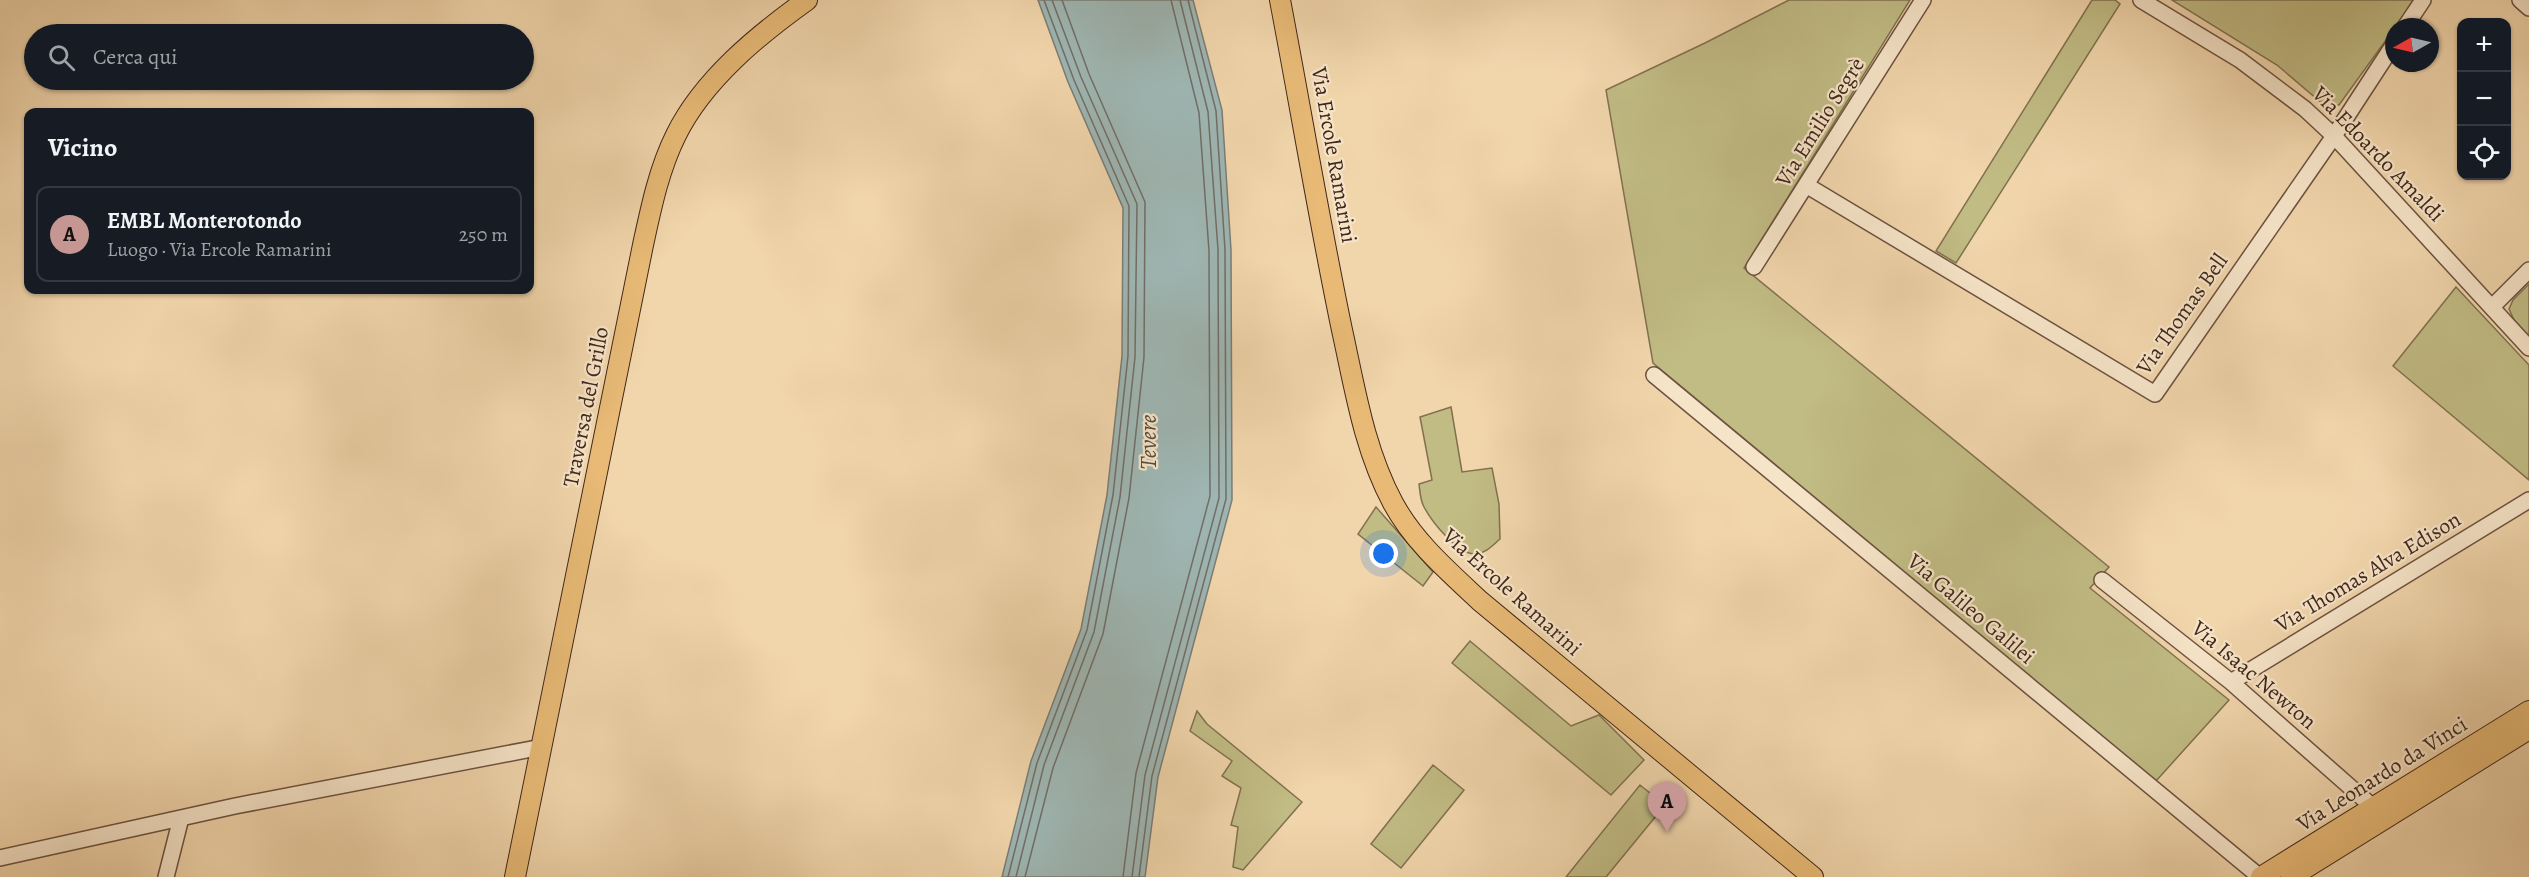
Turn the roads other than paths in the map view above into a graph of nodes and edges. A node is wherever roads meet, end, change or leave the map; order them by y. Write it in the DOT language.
graph roads {
  1 [pos="807,0"];
  2 [pos="1281,0"];
  3 [pos="1923,0"];
  4 [pos="2141,0"];
  5 [pos="2423,0"];
  6 [pos="2520,0"];
  7 [pos="2529,8"];
  8 [pos="2411,18"];
  9 [pos="2385,58"];
  10 [pos="2334,136"];
  11 [pos="1806,185"];
  12 [pos="1754,267"];
  13 [pos="2529,270"];
  14 [pos="2492,307"];
  15 [pos="2529,348"];
  16 [pos="1653,375"];
  17 [pos="2529,500"];
  18 [pos="2102,580"];
  19 [pos="2231,682"];
  20 [pos="2529,711"];
  21 [pos="2529,729"];
  22 [pos="542,747"];
  23 [pos="2374,808"];
  24 [pos="182,818"];
  25 [pos="0,858"];
  26 [pos="166,877"];
  27 [pos="515,877"];
  28 [pos="1813,877"];
  29 [pos="2260,877"];
  30 [pos="2291,877"];
  1 -- 22 [label="main road, Traversa del Grillo"];
  2 -- 28 [label="main road, Via Ercole Ramarini"];
  3 -- 11 [label="street, Via Emilio Segrè"];
  4 -- 10 [label="street, Via Edoardo Amaldi"];
  5 -- 8 [label="street"];
  6 -- 7 [label="street"];
  9 -- 10 [label="street, Via Thomas Bell"];
  10 -- 11 [label="street, Via Thomas Bell"];
  10 -- 14 [label="street, Via Edoardo Amaldi"];
  11 -- 12 [label="street, Via Emilio Segrè"];
  13 -- 14 [label="street"];
  14 -- 15 [label="street, Via Edoardo Amaldi"];
  16 -- 29 [label="street, Via Galileo Galilei"];
  17 -- 19 [label="street, Via Thomas Alva Edison"];
  18 -- 19 [label="street, Via Isaac Newton"];
  19 -- 23 [label="street, Via Isaac Newton"];
  20 -- 23 [label="main road, Via Leonardo da Vinci"];
  21 -- 30 [label="main road, Via Leonardo da Vinci"];
  22 -- 24 [label="street"];
  22 -- 27 [label="main road, Traversa del Grillo"];
  23 -- 29 [label="main road, Via Leonardo da Vinci"];
  24 -- 25 [label="street"];
  24 -- 26 [label="street"];
}
